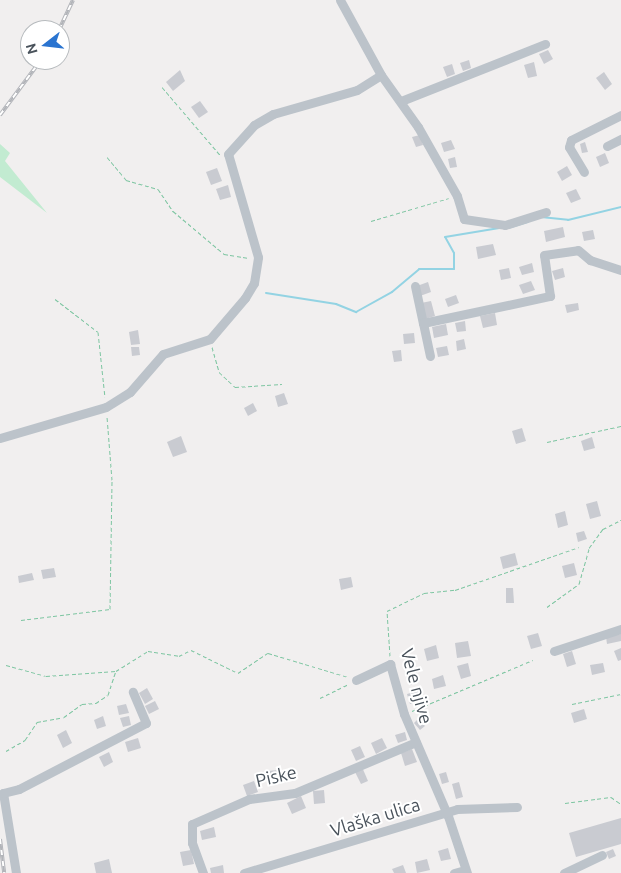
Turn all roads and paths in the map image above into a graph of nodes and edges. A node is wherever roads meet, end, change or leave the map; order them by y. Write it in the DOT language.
graph roads {
  1 [pos="340,0"];
  2 [pos="545,44"];
  3 [pos="381,75"];
  4 [pos="162,87"];
  5 [pos="401,101"];
  6 [pos="621,115"];
  7 [pos="621,139"];
  8 [pos="607,146"];
  9 [pos="228,154"];
  10 [pos="108,157"];
  11 [pos="584,172"];
  12 [pos="457,196"];
  13 [pos="546,212"];
  14 [pos="371,221"];
  15 [pos="258,257"];
  16 [pos="621,270"];
  17 [pos="414,286"];
  18 [pos="55,299"];
  19 [pos="423,323"];
  20 [pos="210,339"];
  21 [pos="430,356"];
  22 [pos="282,384"];
  23 [pos="106,407"];
  24 [pos="621,426"];
  25 [pos="0,438"];
  26 [pos="547,442"];
  27 [pos="621,520"];
  28 [pos="579,547"];
  29 [pos="547,607"];
  30 [pos="21,620"];
  31 [pos="621,629"];
  32 [pos="554,651"];
  33 [pos="533,660"];
  34 [pos="390,664"];
  35 [pos="6,665"];
  36 [pos="116,672"];
  37 [pos="356,680"];
  38 [pos="133,692"];
  39 [pos="621,694"];
  40 [pos="320,698"];
  41 [pos="572,704"];
  42 [pos="404,714"];
  43 [pos="416,742"];
  44 [pos="6,750"];
  45 [pos="2,792"];
  46 [pos="565,803"];
  47 [pos="621,804"];
  48 [pos="517,807"];
  49 [pos="446,812"];
  50 [pos="602,855"];
  51 [pos="466,871"];
  52 [pos="16,873"];
  53 [pos="203,873"];
  54 [pos="244,873"];
  55 [pos="454,873"];
  56 [pos="564,873"];
  1 -- 3 [label="street"];
  2 -- 5 [label="street"];
  3 -- 5 [label="street"];
  3 -- 9 [label="street"];
  4 -- 9 [label="path"];
  5 -- 12 [label="street"];
  6 -- 11 [label="street"];
  7 -- 8 [label="street"];
  9 -- 15 [label="street"];
  10 -- 15 [label="path"];
  12 -- 13 [label="street"];
  12 -- 14 [label="path"];
  15 -- 20 [label="street"];
  16 -- 19 [label="street"];
  17 -- 19 [label="street"];
  18 -- 23 [label="path"];
  19 -- 21 [label="street"];
  20 -- 22 [label="path"];
  20 -- 23 [label="street"];
  23 -- 25 [label="street"];
  23 -- 30 [label="path"];
  24 -- 26 [label="path"];
  27 -- 29 [label="path"];
  28 -- 34 [label="path, Vele njive"];
  31 -- 32 [label="street"];
  33 -- 42 [label="path"];
  34 -- 37 [label="street"];
  34 -- 42 [label="street, Vele njive"];
  35 -- 36 [label="path"];
  36 -- 37 [label="path"];
  36 -- 44 [label="path"];
  37 -- 40 [label="path"];
  38 -- 45 [label="street"];
  39 -- 41 [label="path"];
  42 -- 43 [label="street, Vele njive"];
  43 -- 49 [label="street, Vele njive"];
  43 -- 53 [label="street, Piske"];
  45 -- 52 [label="street"];
  46 -- 47 [label="path"];
  48 -- 49 [label="street, Vlaška ulica"];
  49 -- 51 [label="street, Vele njive"];
  49 -- 54 [label="street, Vlaška ulica"];
  50 -- 56 [label="street"];
  51 -- 55 [label="street"];
}
